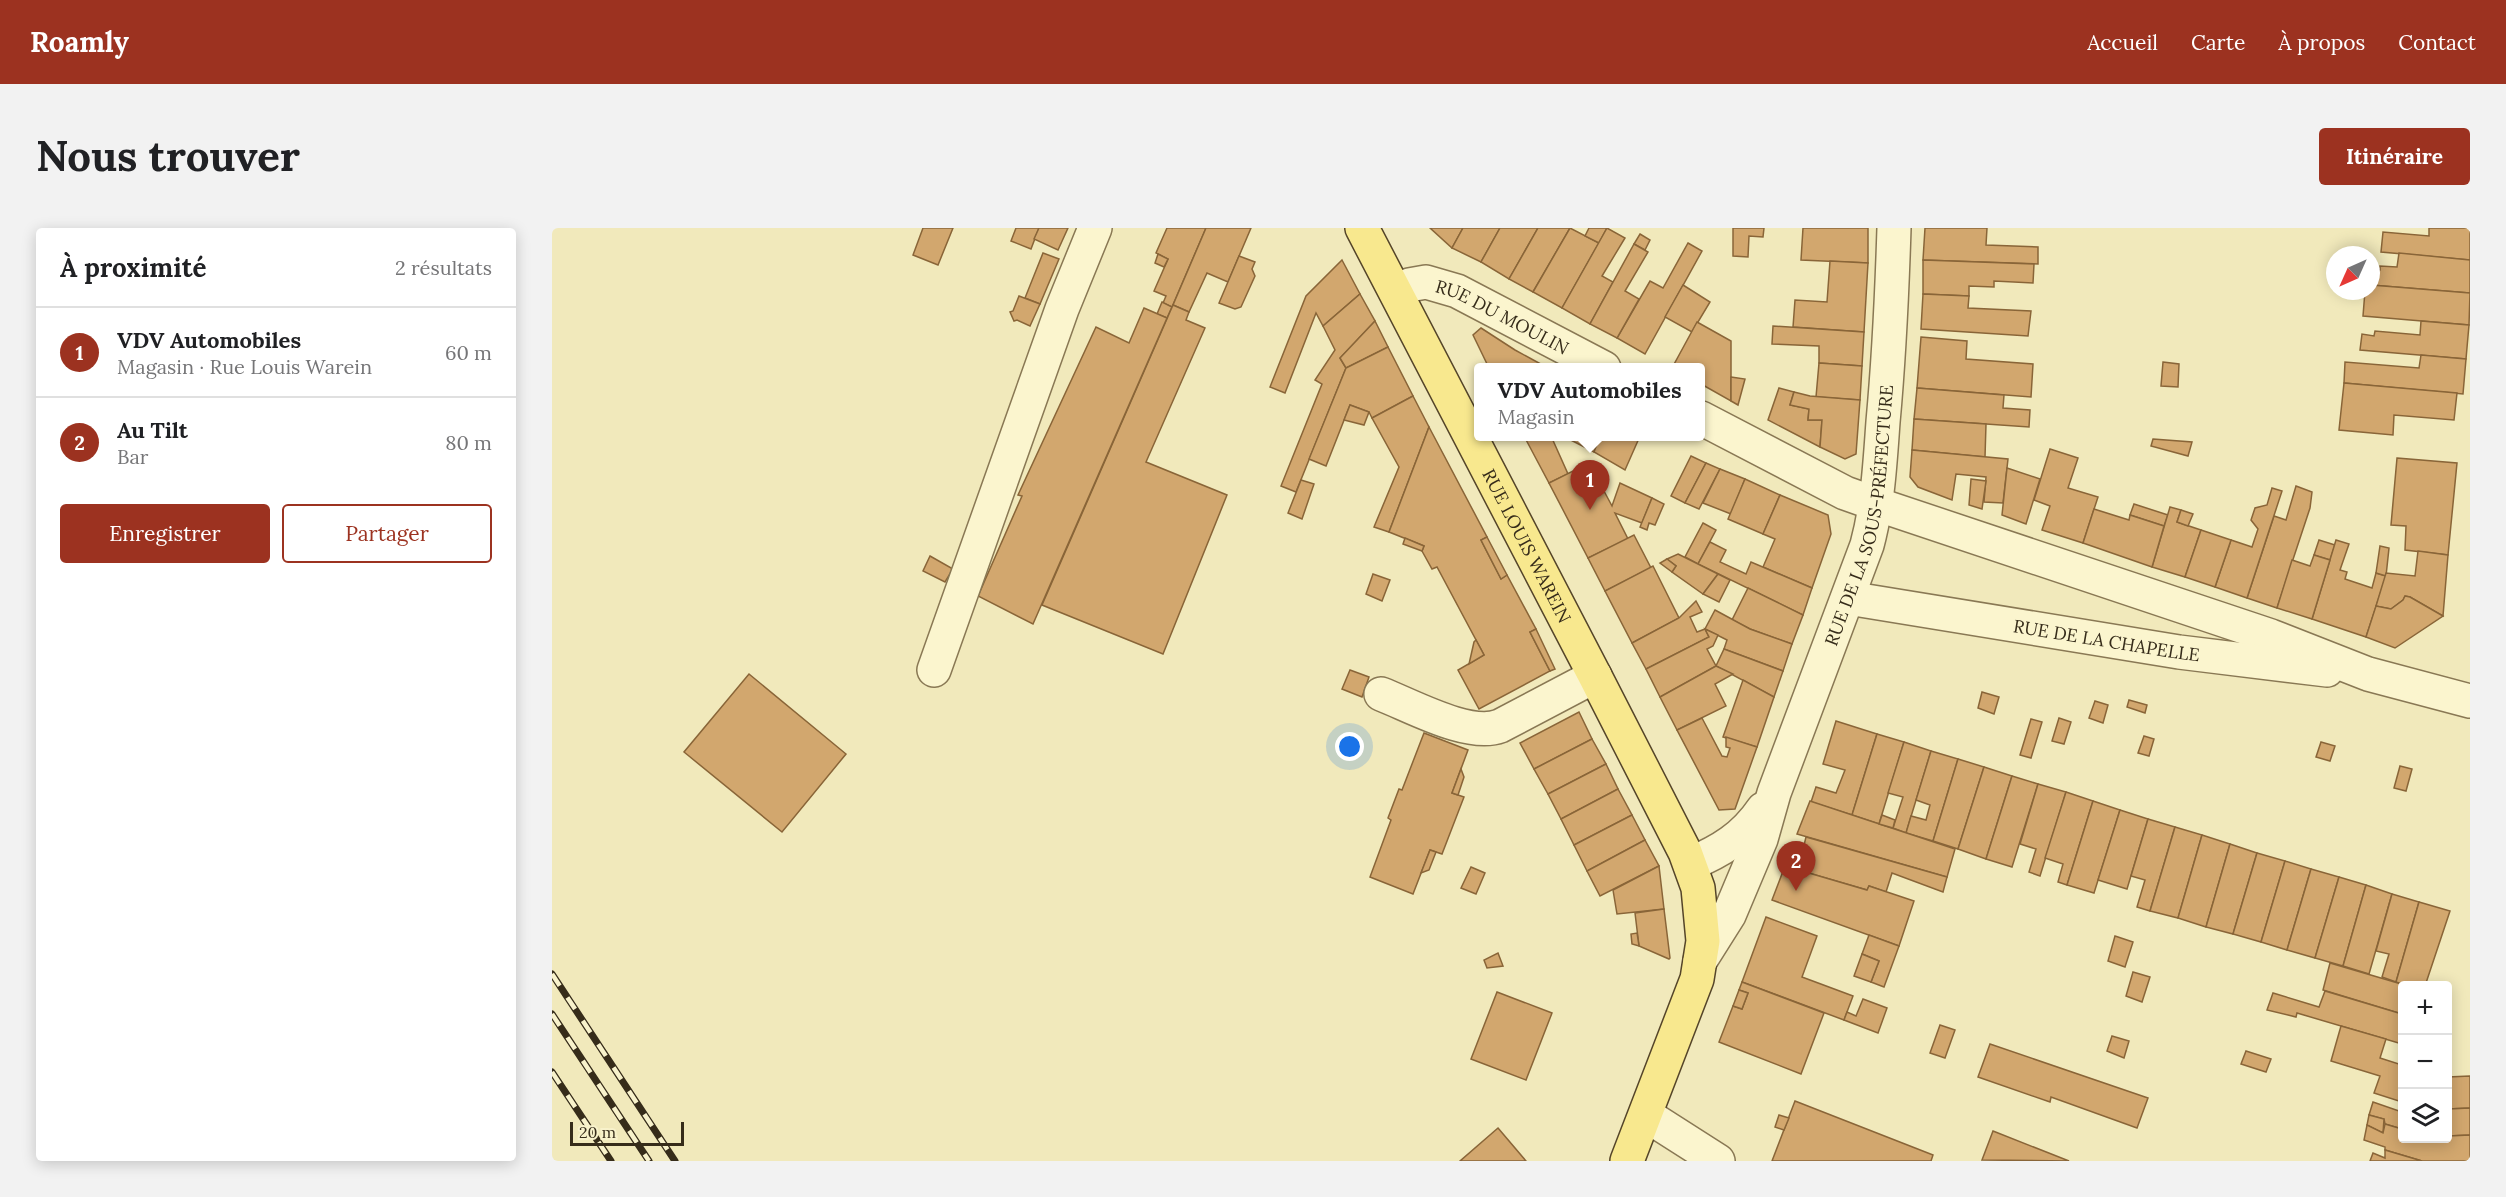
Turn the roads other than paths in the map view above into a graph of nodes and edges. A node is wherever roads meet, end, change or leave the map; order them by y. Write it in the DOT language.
graph roads {
  1 [pos="1095,228"];
  2 [pos="1362,228"];
  3 [pos="1894,228"];
  4 [pos="1396,292"];
  5 [pos="1594,363"];
  6 [pos="1705,420"];
  7 [pos="1876,504"];
  8 [pos="1848,598"];
  9 [pos="934,670"];
  10 [pos="2368,674"];
  11 [pos="1596,676"];
  12 [pos="1381,694"];
  13 [pos="2470,701"];
  14 [pos="1774,793"];
  15 [pos="1690,864"];
  16 [pos="1700,961"];
  17 [pos="1646,1115"];
  18 [pos="1627,1161"];
  19 [pos="1718,1161"];
  1 -- 9 [label="street"];
  2 -- 4 [label="main road, RUE LOUIS WAREIN"];
  3 -- 7 [label="street, RUE DE LA SOUS-PRÉFECTURE"];
  4 -- 5 [label="street, RUE DU MOULIN"];
  4 -- 11 [label="main road, RUE LOUIS WAREIN"];
  6 -- 7 [label="street"];
  7 -- 8 [label="street, RUE DE LA SOUS-PRÉFECTURE"];
  7 -- 10 [label="street, RUE DE LA CHAPELLE"];
  8 -- 10 [label="street, RUE DE LA CHAPELLE"];
  8 -- 14 [label="street, RUE DE LA SOUS-PRÉFECTURE"];
  10 -- 13 [label="street, RUE DE LA CHAPELLE"];
  11 -- 12 [label="street"];
  11 -- 15 [label="main road, RUE LOUIS WAREIN"];
  14 -- 15 [label="street, RUE DE LA SOUS-PRÉFECTURE"];
  14 -- 16 [label="street, RUE DE LA SOUS-PRÉFECTURE"];
  15 -- 16 [label="main road, RUE LOUIS WAREIN"];
  16 -- 17 [label="main road, RUE LOUIS WAREIN"];
  17 -- 18 [label="main road, RUE LOUIS WAREIN"];
  17 -- 19 [label="street"];
}
